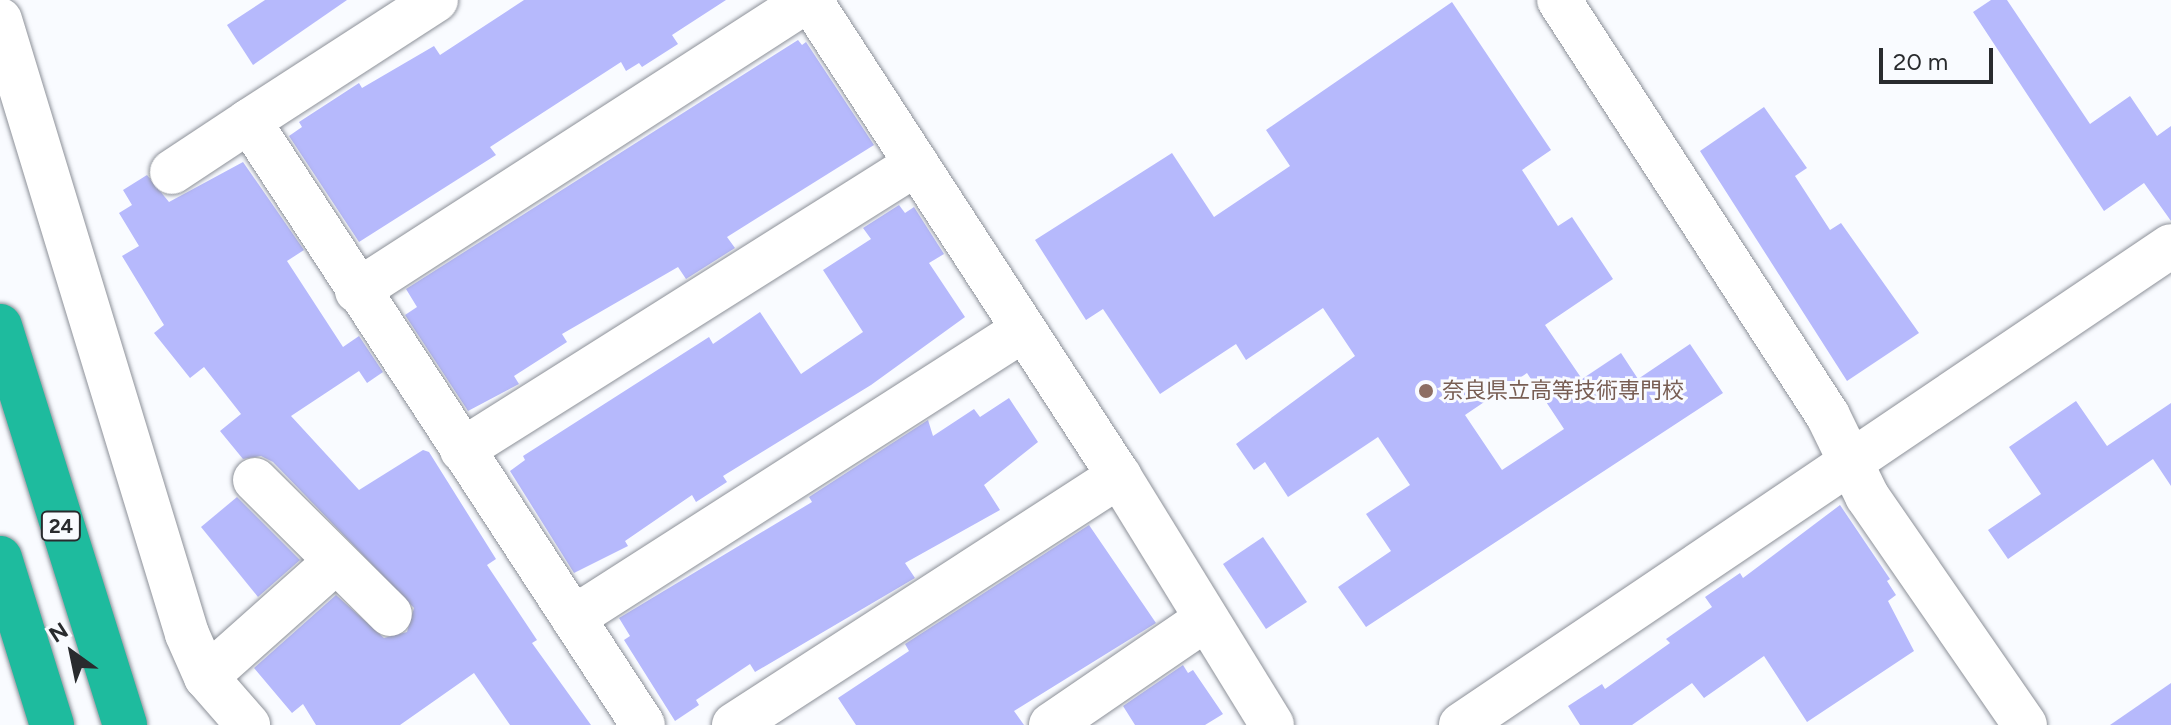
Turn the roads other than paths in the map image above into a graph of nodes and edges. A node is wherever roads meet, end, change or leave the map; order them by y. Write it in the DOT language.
graph roads {
  1 [pos="436,0"];
  2 [pos="809,0"];
  3 [pos="1559,0"];
  4 [pos="0,20"];
  5 [pos="249,121"];
  6 [pos="916,164"];
  7 [pos="172,172"];
  8 [pos="2171,246"];
  9 [pos="357,291"];
  10 [pos="0,326"];
  11 [pos="1023,330"];
  12 [pos="0,374"];
  13 [pos="462,450"];
  14 [pos="1855,463"];
  15 [pos="1119,476"];
  16 [pos="255,480"];
  17 [pos="0,558"];
  18 [pos="334,563"];
  19 [pos="0,599"];
  20 [pos="390,614"];
  21 [pos="573,618"];
  22 [pos="1206,619"];
  23 [pos="206,677"];
  24 [pos="40,725"];
  25 [pos="52,725"];
  26 [pos="111,725"];
  27 [pos="125,725"];
  28 [pos="248,725"];
  29 [pos="643,725"];
  30 [pos="734,725"];
  31 [pos="1051,725"];
  32 [pos="1272,725"];
  33 [pos="1461,725"];
  34 [pos="2025,725"];
  1 -- 5 [label="street"];
  2 -- 6 [label="street"];
  2 -- 9 [label="street"];
  3 -- 14 [label="street"];
  4 -- 23 [label="street"];
  5 -- 7 [label="street"];
  5 -- 9 [label="street"];
  6 -- 11 [label="street"];
  6 -- 13 [label="street"];
  8 -- 14 [label="street"];
  9 -- 13 [label="street"];
  10 -- 27 [label="highway, 24"];
  11 -- 15 [label="street"];
  11 -- 21 [label="street"];
  12 -- 26 [label="highway"];
  13 -- 21 [label="street"];
  14 -- 33 [label="street"];
  14 -- 34 [label="street"];
  15 -- 22 [label="street"];
  15 -- 30 [label="street"];
  16 -- 18 [label="street"];
  17 -- 25 [label="highway"];
  18 -- 20 [label="street"];
  18 -- 23 [label="street"];
  19 -- 24 [label="highway"];
  21 -- 29 [label="street"];
  22 -- 31 [label="street"];
  22 -- 32 [label="street"];
  23 -- 28 [label="street"];
}
